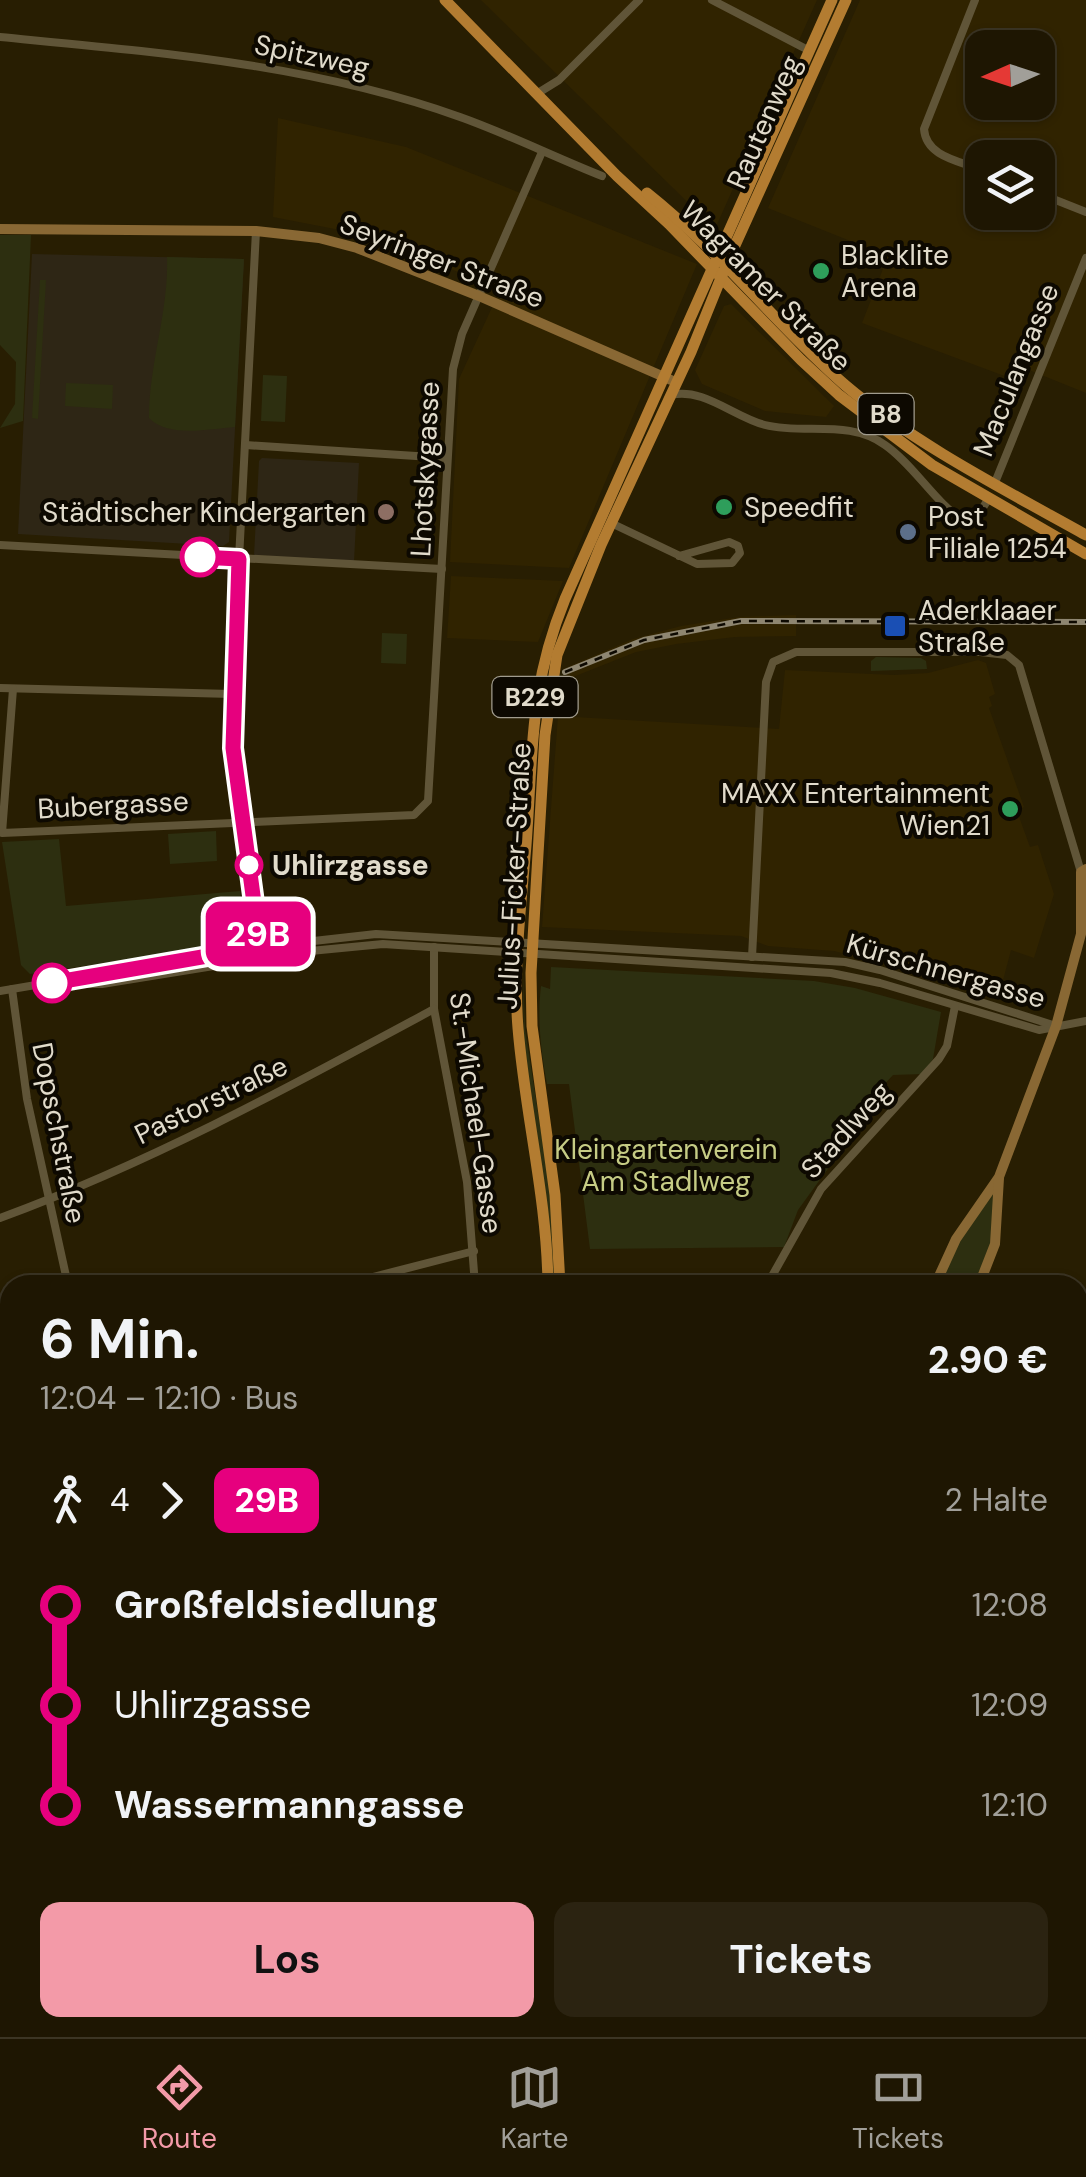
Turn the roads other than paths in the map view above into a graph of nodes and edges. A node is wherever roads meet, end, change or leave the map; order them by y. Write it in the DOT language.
graph roads {
  1 [pos="445,0"];
  2 [pos="639,0"];
  3 [pos="712,0"];
  4 [pos="832,0"];
  5 [pos="846,0"];
  6 [pos="976,0"];
  7 [pos="0,37"];
  8 [pos="810,51"];
  9 [pos="538,93"];
  10 [pos="542,152"];
  11 [pos="965,163"];
  12 [pos="602,176"];
  13 [pos="1055,199"];
  14 [pos="1086,212"];
  15 [pos="0,229"];
  16 [pos="256,231"];
  17 [pos="1086,258"];
  18 [pos="719,265"];
  19 [pos="480,296"];
  20 [pos="664,376"];
  21 [pos="674,389"];
  22 [pos="246,446"];
  23 [pos="447,458"];
  24 [pos="994,484"];
  25 [pos="989,500"];
  26 [pos="606,521"];
  27 [pos="1086,535"];
  28 [pos="0,545"];
  29 [pos="1086,554"];
  30 [pos="679,556"];
  31 [pos="239,559"];
  32 [pos="442,569"];
  33 [pos="0,688"];
  34 [pos="13,689"];
  35 [pos="232,694"];
  36 [pos="426,805"];
  37 [pos="242,821"];
  38 [pos="1084,873"];
  39 [pos="1085,898"];
  40 [pos="260,947"];
  41 [pos="526,947"];
  42 [pos="434,948"];
  43 [pos="752,955"];
  44 [pos="262,960"];
  45 [pos="752,966"];
  46 [pos="52,983"];
  47 [pos="12,989"];
  48 [pos="0,991"];
  49 [pos="955,1006"];
  50 [pos="434,1008"];
  51 [pos="1086,1021"];
  52 [pos="1056,1026"];
  53 [pos="998,1177"];
  54 [pos="48,1200"];
  55 [pos="0,1218"];
  56 [pos="474,1251"];
  57 [pos="66,1275"];
  58 [pos="381,1275"];
  59 [pos="475,1275"];
  60 [pos="548,1275"];
  61 [pos="559,1275"];
  62 [pos="772,1275"];
  63 [pos="940,1275"];
  64 [pos="983,1275"];
  1 -- 9 [label="main road, Wagramer Straße / B8"];
  2 -- 9 [label="street"];
  3 -- 8 [label="street"];
  4 -- 8 [label="main road, Rautenweg / B229"];
  5 -- 18 [label="main road, Rautenweg / B229"];
  6 -- 11 [label="street"];
  7 -- 10 [label="street, Spitzweg"];
  8 -- 18 [label="main road, Rautenweg / B229"];
  9 -- 18 [label="main road, Wagramer Straße / B8"];
  10 -- 12 [label="street, Spitzweg"];
  10 -- 19 [label="street, Lhotskygasse"];
  13 -- 14 [label="street"];
  15 -- 16 [label="main road, Seyringer Straße"];
  16 -- 19 [label="main road, Seyringer Straße"];
  16 -- 22 [label="street"];
  17 -- 24 [label="street, Maculangasse"];
  18 -- 20 [label="main road, Julius-Ficker-Straße / B229"];
  18 -- 21 [label="main road, Julius-Ficker-Straße / B229"];
  18 -- 24 [label="main road, Wagramer Straße / B8"];
  18 -- 25 [label="main road, Wagramer Straße / B8"];
  19 -- 20 [label="main road, Seyringer Straße"];
  19 -- 23 [label="street, Lhotskygasse"];
  20 -- 21 [label="main road, Seyringer Straße"];
  20 -- 26 [label="main road, Julius-Ficker-Straße / B229"];
  21 -- 25 [label="street, Seyringer Straße"];
  21 -- 26 [label="main road, Julius-Ficker-Straße / B229"];
  22 -- 23 [label="street"];
  22 -- 31 [label="street"];
  23 -- 32 [label="street, Lhotskygasse"];
  24 -- 25 [label="street, Maculangasse"];
  24 -- 27 [label="main road, Wagramer Straße / B8"];
  25 -- 29 [label="main road, Wagramer Straße / B8"];
  26 -- 30 [label="street"];
  26 -- 41 [label="main road, Julius-Ficker-Straße / B229"];
  28 -- 31 [label="street"];
  30 -- 30 [label="street"];
  31 -- 32 [label="street"];
  31 -- 35 [label="street"];
  32 -- 36 [label="street, Lhotskygasse"];
  33 -- 34 [label="street"];
  34 -- 35 [label="street"];
  34 -- 37 [label="street, Bubergasse"];
  35 -- 37 [label="street"];
  36 -- 37 [label="street, Bubergasse"];
  37 -- 40 [label="street"];
  38 -- 39 [label="main road"];
  38 -- 43 [label="street"];
  39 -- 52 [label="main road"];
  40 -- 41 [label="street, Kürschnergasse"];
  40 -- 44 [label="street"];
  40 -- 46 [label="street, Kürschnergasse"];
  41 -- 42 [label="street, Kürschnergasse"];
  41 -- 43 [label="street, Kürschnergasse"];
  41 -- 45 [label="street, Kürschnergasse"];
  41 -- 60 [label="main road, Julius-Ficker-Straße / B229"];
  41 -- 61 [label="main road, Julius-Ficker-Straße / B229"];
  42 -- 44 [label="street, Kürschnergasse"];
  42 -- 50 [label="street, St.-Michael-Gasse"];
  43 -- 45 [label="street"];
  43 -- 52 [label="street, Kürschnergasse"];
  44 -- 46 [label="street, Kürschnergasse"];
  45 -- 49 [label="street, Kürschnergasse"];
  46 -- 47 [label="street, Kürschnergasse"];
  47 -- 48 [label="street, Kürschnergasse"];
  47 -- 54 [label="street, Dopschstraße"];
  49 -- 52 [label="street, Kürschnergasse"];
  49 -- 62 [label="street, Stadlweg"];
  50 -- 54 [label="street, Pastorstraße"];
  50 -- 56 [label="street, St.-Michael-Gasse"];
  51 -- 52 [label="street"];
  52 -- 53 [label="main road"];
  53 -- 63 [label="main road"];
  53 -- 64 [label="main road"];
  54 -- 55 [label="street, Pastorstraße"];
  54 -- 57 [label="street, Dopschstraße"];
  56 -- 58 [label="street"];
  56 -- 59 [label="street, St.-Michael-Gasse"];
}
